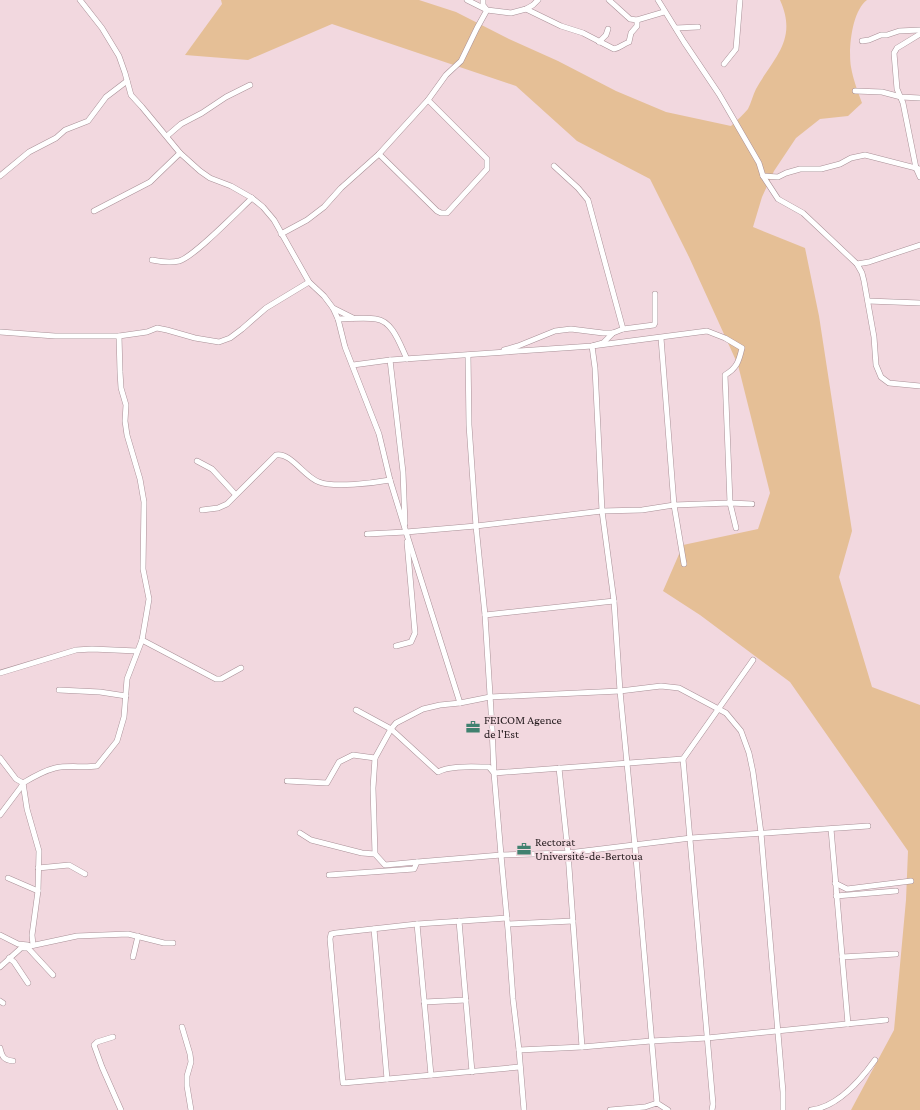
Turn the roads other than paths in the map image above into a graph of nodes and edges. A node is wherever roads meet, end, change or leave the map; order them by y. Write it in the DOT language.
graph roads {
  1 [pos="80,0"];
  2 [pos="468,0"];
  3 [pos="483,0"];
  4 [pos="538,0"];
  5 [pos="609,0"];
  6 [pos="658,0"];
  7 [pos="740,0"];
  8 [pos="526,9"];
  9 [pos="487,10"];
  10 [pos="664,12"];
  11 [pos="637,20"];
  12 [pos="698,27"];
  13 [pos="676,28"];
  14 [pos="608,30"];
  15 [pos="920,30"];
  16 [pos="920,34"];
  17 [pos="862,40"];
  18 [pos="599,42"];
  19 [pos="724,64"];
  20 [pos="127,81"];
  21 [pos="250,85"];
  22 [pos="855,91"];
  23 [pos="901,97"];
  24 [pos="920,98"];
  25 [pos="428,100"];
  26 [pos="166,136"];
  27 [pos="180,153"];
  28 [pos="379,154"];
  29 [pos="554,166"];
  30 [pos="918,168"];
  31 [pos="0,176"];
  32 [pos="763,176"];
  33 [pos="920,177"];
  34 [pos="252,198"];
  35 [pos="94,211"];
  36 [pos="281,234"];
  37 [pos="920,246"];
  38 [pos="152,260"];
  39 [pos="857,264"];
  40 [pos="309,282"];
  41 [pos="655,294"];
  42 [pos="868,301"];
  43 [pos="920,303"];
  44 [pos="333,308"];
  45 [pos="338,319"];
  46 [pos="354,319"];
  47 [pos="623,329"];
  48 [pos="0,332"];
  49 [pos="613,333"];
  50 [pos="119,336"];
  51 [pos="661,338"];
  52 [pos="592,346"];
  53 [pos="468,355"];
  54 [pos="407,359"];
  55 [pos="390,360"];
  56 [pos="353,365"];
  57 [pos="920,386"];
  58 [pos="197,461"];
  59 [pos="390,480"];
  60 [pos="236,494"];
  61 [pos="730,503"];
  62 [pos="752,504"];
  63 [pos="674,505"];
  64 [pos="202,510"];
  65 [pos="602,511"];
  66 [pos="476,526"];
  67 [pos="736,528"];
  68 [pos="406,532"];
  69 [pos="367,534"];
  70 [pos="684,564"];
  71 [pos="614,601"];
  72 [pos="485,616"];
  73 [pos="142,640"];
  74 [pos="396,646"];
  75 [pos="137,651"];
  76 [pos="753,660"];
  77 [pos="241,668"];
  78 [pos="0,673"];
  79 [pos="59,690"];
  80 [pos="620,691"];
  81 [pos="126,696"];
  82 [pos="490,697"];
  83 [pos="460,703"];
  84 [pos="719,709"];
  85 [pos="356,710"];
  86 [pos="391,729"];
  87 [pos="0,758"];
  88 [pos="375,758"];
  89 [pos="683,758"];
  90 [pos="626,763"];
  91 [pos="559,768"];
  92 [pos="494,773"];
  93 [pos="287,781"];
  94 [pos="23,782"];
  95 [pos="0,815"];
  96 [pos="868,826"];
  97 [pos="831,829"];
  98 [pos="300,833"];
  99 [pos="761,833"];
  100 [pos="691,838"];
  101 [pos="635,846"];
  102 [pos="568,853"];
  103 [pos="375,854"];
  104 [pos="501,855"];
  105 [pos="417,862"];
  106 [pos="38,868"];
  107 [pos="85,874"];
  108 [pos="329,875"];
  109 [pos="8,878"];
  110 [pos="911,882"];
  111 [pos="835,883"];
  112 [pos="896,891"];
  113 [pos="38,892"];
  114 [pos="836,896"];
  115 [pos="507,918"];
  116 [pos="459,921"];
  117 [pos="573,921"];
  118 [pos="417,924"];
  119 [pos="508,924"];
  120 [pos="374,929"];
  121 [pos="0,935"];
  122 [pos="138,936"];
  123 [pos="173,943"];
  124 [pos="33,945"];
  125 [pos="21,948"];
  126 [pos="896,954"];
  127 [pos="133,957"];
  128 [pos="842,957"];
  129 [pos="9,958"];
  130 [pos="0,967"];
  131 [pos="53,975"];
  132 [pos="28,983"];
  133 [pos="466,1000"];
  134 [pos="424,1002"];
  135 [pos="886,1020"];
  136 [pos="848,1024"];
  137 [pos="182,1027"];
  138 [pos="778,1032"];
  139 [pos="113,1036"];
  140 [pos="707,1038"];
  141 [pos="651,1041"];
  142 [pos="582,1047"];
  143 [pos="0,1048"];
  144 [pos="519,1050"];
  145 [pos="876,1060"];
  146 [pos="13,1061"];
  147 [pos="520,1067"];
  148 [pos="472,1072"];
  149 [pos="431,1076"];
  150 [pos="387,1080"];
  151 [pos="657,1103"];
  152 [pos="121,1110"];
  153 [pos="191,1110"];
  154 [pos="524,1110"];
  155 [pos="610,1110"];
  156 [pos="668,1110"];
  157 [pos="712,1110"];
  158 [pos="783,1110"];
  159 [pos="811,1110"];
  1 -- 20 [label="street"];
  2 -- 9 [label="street"];
  3 -- 9 [label="street"];
  4 -- 8 [label="street"];
  5 -- 11 [label="street"];
  6 -- 10 [label="street"];
  7 -- 19 [label="street"];
  8 -- 9 [label="street"];
  8 -- 18 [label="street"];
  9 -- 25 [label="street"];
  10 -- 11 [label="street"];
  10 -- 13 [label="street"];
  11 -- 18 [label="street"];
  12 -- 13 [label="street"];
  13 -- 32 [label="street"];
  14 -- 18 [label="street"];
  15 -- 17 [label="street"];
  16 -- 23 [label="street"];
  20 -- 26 [label="street"];
  20 -- 31 [label="street"];
  21 -- 26 [label="street"];
  22 -- 23 [label="street"];
  23 -- 24 [label="street"];
  23 -- 30 [label="street"];
  25 -- 28 [label="street"];
  25 -- 28 [label="street"];
  26 -- 27 [label="street"];
  27 -- 34 [label="street"];
  27 -- 35 [label="street"];
  28 -- 36 [label="street"];
  29 -- 47 [label="street"];
  30 -- 32 [label="street"];
  30 -- 33 [label="street"];
  32 -- 39 [label="street"];
  34 -- 36 [label="street"];
  34 -- 38 [label="street"];
  36 -- 40 [label="street"];
  37 -- 39 [label="street"];
  39 -- 42 [label="street"];
  40 -- 44 [label="street"];
  40 -- 50 [label="street"];
  41 -- 47 [label="street"];
  42 -- 43 [label="street"];
  42 -- 57 [label="street"];
  44 -- 45 [label="street"];
  44 -- 46 [label="street"];
  45 -- 46 [label="street"];
  45 -- 56 [label="street"];
  46 -- 54 [label="street"];
  47 -- 49 [label="street"];
  48 -- 50 [label="street"];
  49 -- 52 [label="street"];
  49 -- 53 [label="street"];
  50 -- 73 [label="street"];
  51 -- 52 [label="street"];
  51 -- 61 [label="street"];
  51 -- 63 [label="street"];
  52 -- 53 [label="street"];
  52 -- 65 [label="street"];
  53 -- 54 [label="street"];
  53 -- 66 [label="street"];
  54 -- 55 [label="street"];
  55 -- 56 [label="street"];
  55 -- 68 [label="street"];
  56 -- 59 [label="street"];
  58 -- 60 [label="street"];
  59 -- 60 [label="street"];
  59 -- 68 [label="street"];
  60 -- 64 [label="street"];
  61 -- 62 [label="street"];
  61 -- 63 [label="street"];
  61 -- 67 [label="street"];
  63 -- 65 [label="street"];
  63 -- 70 [label="street"];
  65 -- 66 [label="street"];
  65 -- 71 [label="street"];
  66 -- 68 [label="street"];
  66 -- 72 [label="street"];
  68 -- 69 [label="street"];
  68 -- 74 [label="street"];
  68 -- 83 [label="street"];
  71 -- 72 [label="street"];
  71 -- 80 [label="street"];
  72 -- 82 [label="street"];
  73 -- 75 [label="street"];
  73 -- 77 [label="street"];
  75 -- 78 [label="street"];
  75 -- 81 [label="street"];
  76 -- 84 [label="street"];
  79 -- 81 [label="street"];
  80 -- 82 [label="street"];
  80 -- 84 [label="street"];
  80 -- 90 [label="street"];
  81 -- 94 [label="street"];
  82 -- 83 [label="street"];
  82 -- 92 [label="street"];
  83 -- 86 [label="street"];
  84 -- 89 [label="street"];
  84 -- 99 [label="street"];
  85 -- 86 [label="street"];
  86 -- 88 [label="street"];
  86 -- 92 [label="street"];
  87 -- 94 [label="street"];
  88 -- 93 [label="street"];
  88 -- 103 [label="street"];
  89 -- 90 [label="street"];
  89 -- 100 [label="street"];
  90 -- 91 [label="street"];
  90 -- 101 [label="street"];
  91 -- 92 [label="street"];
  91 -- 102 [label="street"];
  92 -- 104 [label="street"];
  94 -- 95 [label="street"];
  94 -- 106 [label="street"];
  96 -- 97 [label="street"];
  97 -- 99 [label="street"];
  97 -- 111 [label="street"];
  98 -- 103 [label="street"];
  99 -- 100 [label="street"];
  99 -- 138 [label="street"];
  100 -- 101 [label="street"];
  100 -- 140 [label="street"];
  101 -- 102 [label="street"];
  101 -- 141 [label="street"];
  102 -- 104 [label="street"];
  102 -- 117 [label="street"];
  103 -- 105 [label="street"];
  104 -- 105 [label="street"];
  104 -- 115 [label="street"];
  105 -- 108 [label="street"];
  106 -- 107 [label="street"];
  106 -- 113 [label="street"];
  109 -- 113 [label="street"];
  110 -- 111 [label="street"];
  111 -- 114 [label="street"];
  112 -- 114 [label="street"];
  113 -- 124 [label="street"];
  114 -- 128 [label="street"];
  115 -- 116 [label="street"];
  115 -- 119 [label="street"];
  116 -- 118 [label="street"];
  116 -- 133 [label="street"];
  117 -- 119 [label="street"];
  117 -- 142 [label="street"];
  118 -- 120 [label="street"];
  118 -- 134 [label="street"];
  119 -- 144 [label="street"];
  120 -- 150 [label="street"];
  120 -- 150 [label="street"];
  121 -- 124 [label="street"];
  122 -- 123 [label="street"];
  122 -- 124 [label="street"];
  122 -- 127 [label="street"];
  124 -- 125 [label="street"];
  125 -- 129 [label="street"];
  125 -- 131 [label="street"];
  126 -- 128 [label="street"];
  128 -- 136 [label="street"];
  129 -- 130 [label="street"];
  129 -- 132 [label="street"];
  133 -- 134 [label="street"];
  133 -- 148 [label="street"];
  134 -- 149 [label="street"];
  135 -- 136 [label="street"];
  136 -- 138 [label="street"];
  137 -- 153 [label="street"];
  138 -- 140 [label="street"];
  138 -- 158 [label="street"];
  139 -- 152 [label="street"];
  140 -- 141 [label="street"];
  140 -- 157 [label="street"];
  141 -- 142 [label="street"];
  141 -- 151 [label="street"];
  142 -- 144 [label="street"];
  143 -- 146 [label="street"];
  144 -- 147 [label="street"];
  145 -- 159 [label="street"];
  147 -- 148 [label="street"];
  147 -- 154 [label="street"];
  148 -- 149 [label="street"];
  149 -- 150 [label="street"];
  151 -- 155 [label="street"];
  151 -- 156 [label="street"];
}
